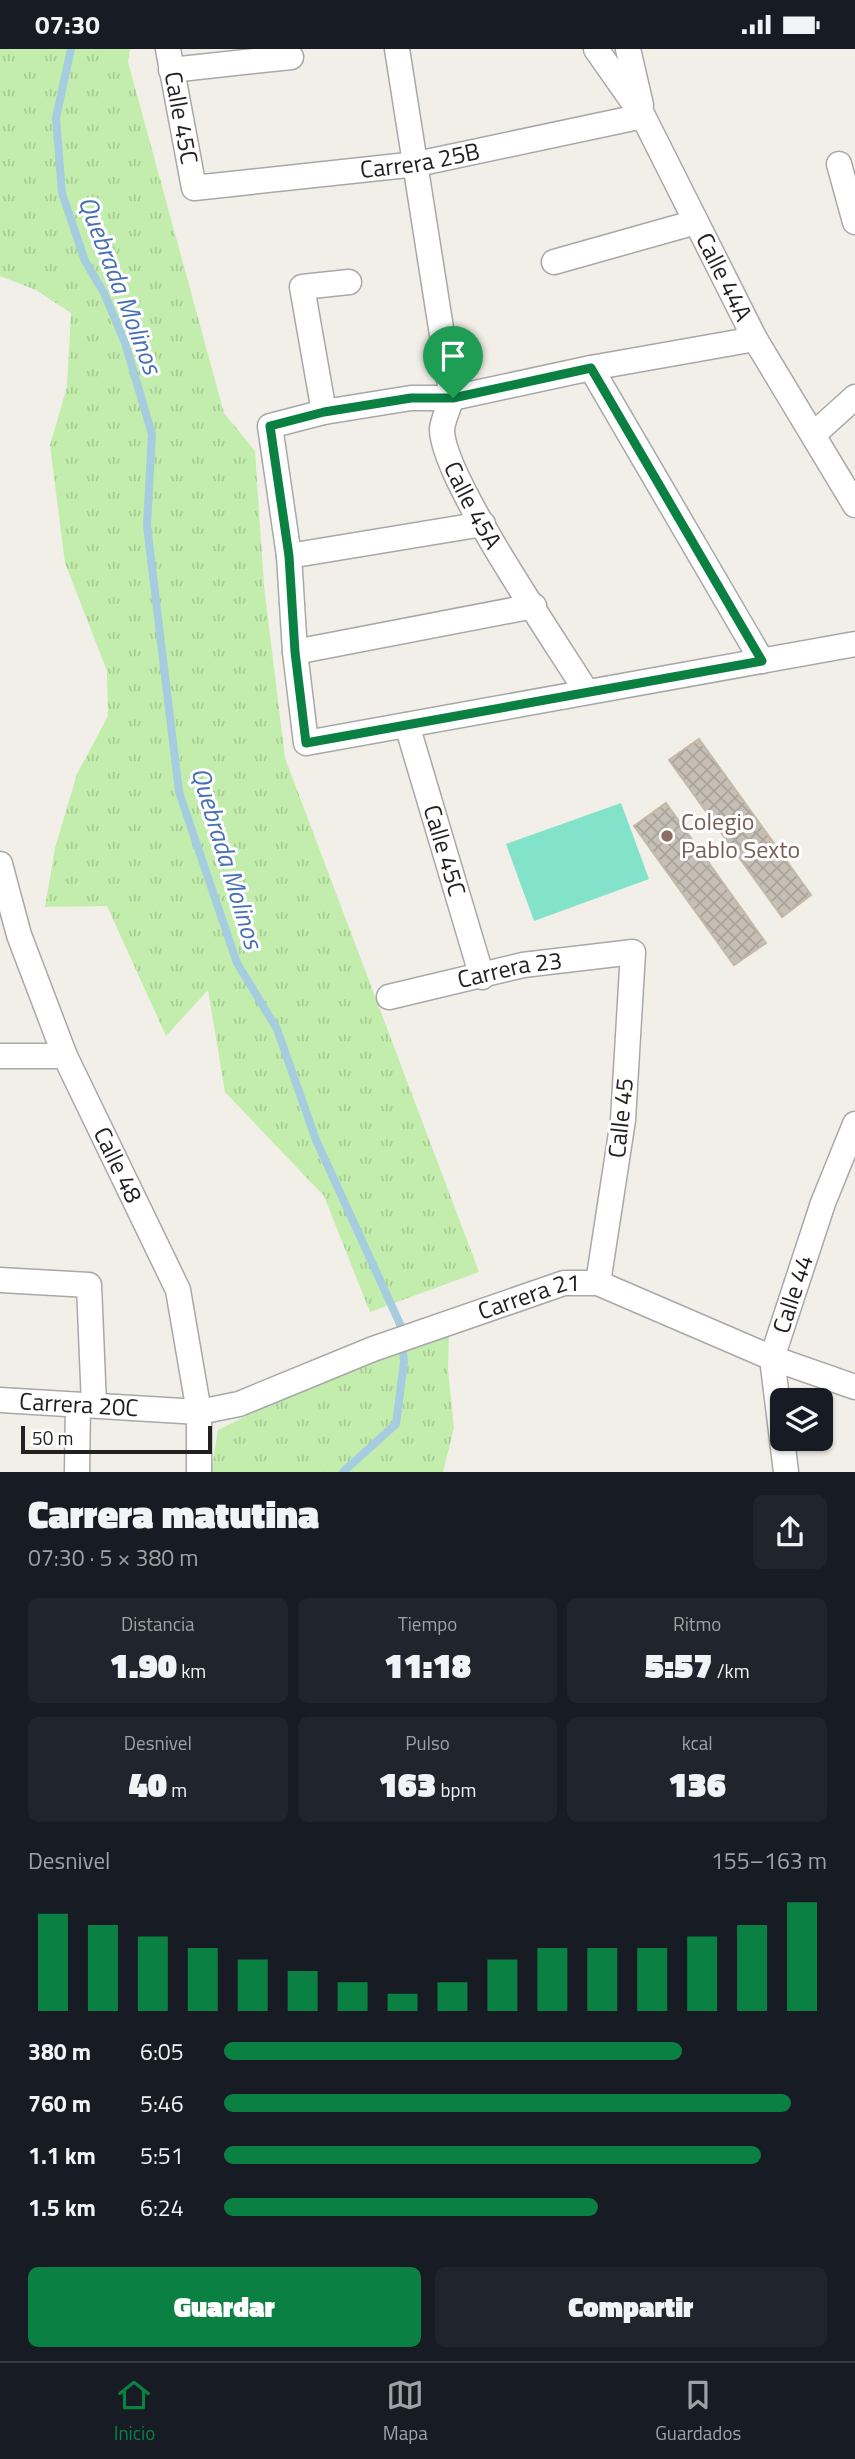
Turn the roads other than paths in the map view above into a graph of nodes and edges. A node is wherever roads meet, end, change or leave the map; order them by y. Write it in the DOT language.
graph roads {
  1 [pos="397,49"];
  2 [pos="596,49"];
  3 [pos="628,49"];
  4 [pos="291,57"];
  5 [pos="169,59"];
  6 [pos="643,116"];
  7 [pos="417,164"];
  8 [pos="839,164"];
  9 [pos="194,188"];
  10 [pos="696,222"];
  11 [pos="855,222"];
  12 [pos="554,262"];
  13 [pos="349,282"];
  14 [pos="755,339"];
  15 [pos="591,368"];
  16 [pos="855,397"];
  17 [pos="453,398"];
  18 [pos="324,412"];
  19 [pos="814,435"];
  20 [pos="855,505"];
  21 [pos="483,524"];
  22 [pos="289,556"];
  23 [pos="534,606"];
  24 [pos="855,644"];
  25 [pos="295,652"];
  26 [pos="762,661"];
  27 [pos="586,691"];
  28 [pos="407,725"];
  29 [pos="0,864"];
  30 [pos="10,935"];
  31 [pos="633,952"];
  32 [pos="482,977"];
  33 [pos="389,997"];
  34 [pos="0,1056"];
  35 [pos="65,1056"];
  36 [pos="854,1129"];
  37 [pos="0,1280"];
  38 [pos="598,1283"];
  39 [pos="772,1357"];
  40 [pos="855,1387"];
  41 [pos="0,1400"];
  42 [pos="86,1405"];
  43 [pos="199,1412"];
  44 [pos="77,1472"];
  45 [pos="199,1472"];
  46 [pos="786,1472"];
  1 -- 7 [label="street, Calle 45A"];
  2 -- 6 [label="street, Calle 44A"];
  3 -- 6 [label="street"];
  4 -- 5 [label="street"];
  5 -- 9 [label="street, Calle 45C"];
  6 -- 7 [label="street, Carrera 25B"];
  6 -- 10 [label="street, Calle 44A"];
  7 -- 9 [label="street, Carrera 25B"];
  7 -- 17 [label="street, Calle 45A"];
  8 -- 11 [label="street"];
  10 -- 12 [label="street"];
  10 -- 14 [label="street, Calle 44A"];
  13 -- 18 [label="street"];
  14 -- 15 [label="street"];
  14 -- 19 [label="street, Calle 44A"];
  15 -- 17 [label="street"];
  15 -- 26 [label="street"];
  16 -- 19 [label="street"];
  17 -- 18 [label="street"];
  17 -- 21 [label="street, Calle 45A"];
  18 -- 22 [label="street"];
  19 -- 20 [label="street, Calle 44A"];
  21 -- 22 [label="street"];
  21 -- 23 [label="street, Calle 45A"];
  22 -- 25 [label="street"];
  23 -- 25 [label="street"];
  23 -- 27 [label="street, Calle 45A"];
  24 -- 26 [label="street"];
  25 -- 28 [label="street"];
  26 -- 27 [label="street"];
  27 -- 28 [label="street"];
  28 -- 32 [label="street, Calle 45C"];
  29 -- 30 [label="street, Calle 48"];
  30 -- 35 [label="street, Calle 48"];
  31 -- 32 [label="street, Carrera 23"];
  31 -- 38 [label="street, Calle 45"];
  32 -- 33 [label="street, Carrera 23"];
  34 -- 35 [label="street"];
  35 -- 43 [label="street, Calle 48"];
  36 -- 39 [label="street, Calle 44"];
  37 -- 42 [label="street"];
  38 -- 39 [label="street, Carrera 21"];
  38 -- 43 [label="street, Carrera 21"];
  39 -- 40 [label="street, Carrera 21"];
  39 -- 46 [label="street, Calle 44"];
  41 -- 42 [label="street, Carrera 20C"];
  42 -- 43 [label="street, Carrera 20C"];
  42 -- 44 [label="street"];
  43 -- 45 [label="street, Calle 48"];
}
